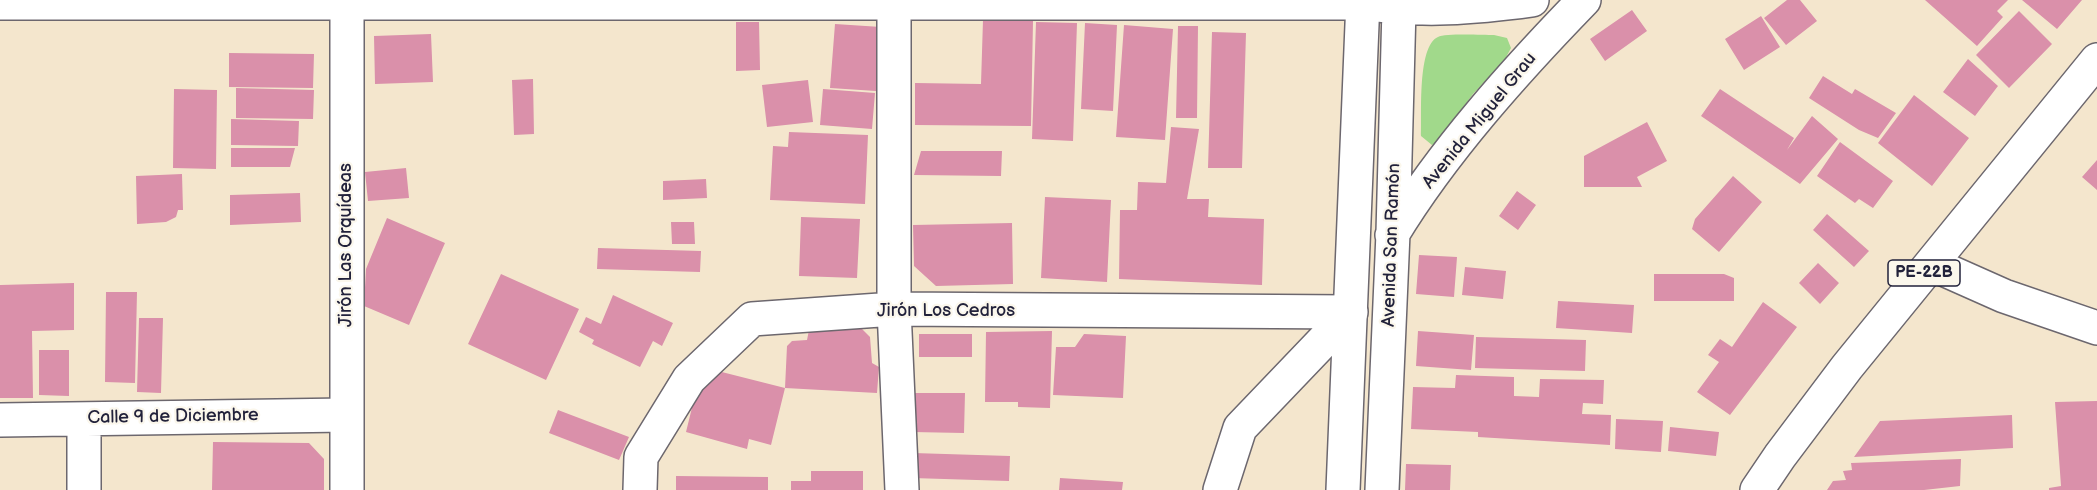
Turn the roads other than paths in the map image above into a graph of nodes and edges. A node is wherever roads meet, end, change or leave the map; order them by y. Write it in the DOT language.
graph roads {
  1 [pos="1532,0"];
  2 [pos="1584,0"];
  3 [pos="1363,1"];
  4 [pos="347,2"];
  5 [pos="894,2"];
  6 [pos="0,3"];
  7 [pos="1398,4"];
  8 [pos="2097,60"];
  9 [pos="1393,233"];
  10 [pos="1932,264"];
  11 [pos="894,309"];
  12 [pos="1351,312"];
  13 [pos="2097,328"];
  14 [pos="346,415"];
  15 [pos="84,419"];
  16 [pos="0,420"];
  17 [pos="84,490"];
  18 [pos="347,490"];
  19 [pos="640,490"];
  20 [pos="902,490"];
  21 [pos="1220,490"];
  22 [pos="1343,490"];
  23 [pos="1382,490"];
  24 [pos="1757,490"];
  1 -- 7 [label="main road"];
  2 -- 9 [label="main road, Avenida Miguel Grau"];
  3 -- 5 [label="main road"];
  3 -- 7 [label="main road"];
  3 -- 12 [label="main road"];
  4 -- 5 [label="main road"];
  4 -- 6 [label="main road"];
  4 -- 14 [label="main road, Jirón Las Orquídeas"];
  5 -- 11 [label="main road"];
  7 -- 9 [label="main road, Avenida San Ramón"];
  8 -- 10 [label="main road, PE-22B"];
  9 -- 12 [label="main road, Avenida Miguel Grau"];
  9 -- 23 [label="main road, Avenida San Ramón"];
  10 -- 13 [label="main road"];
  10 -- 24 [label="main road, PE-22B"];
  11 -- 12 [label="main road, Jirón Los Cedros"];
  11 -- 19 [label="main road, Jirón Los Cedros"];
  11 -- 20 [label="main road"];
  12 -- 21 [label="main road"];
  12 -- 22 [label="main road"];
  14 -- 15 [label="main road, Calle 9 de Diciembre"];
  14 -- 18 [label="main road, Jirón Las Orquídeas"];
  15 -- 16 [label="main road, Calle 9 de Diciembre"];
  15 -- 17 [label="main road"];
}
